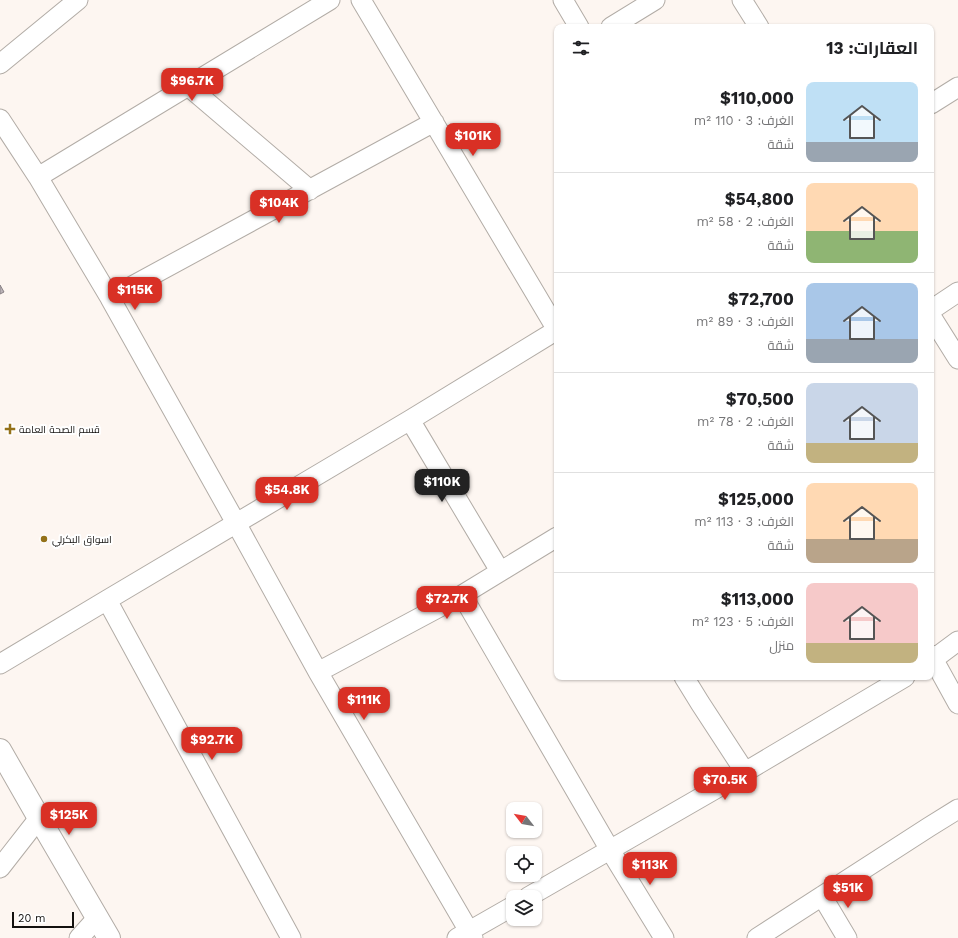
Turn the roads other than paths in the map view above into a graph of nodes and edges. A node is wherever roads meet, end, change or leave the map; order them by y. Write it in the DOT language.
graph roads {
  1 [pos="78,0"];
  2 [pos="330,0"];
  3 [pos="361,0"];
  4 [pos="564,0"];
  5 [pos="655,0"];
  6 [pos="742,0"];
  7 [pos="577,24"];
  8 [pos="616,24"];
  9 [pos="757,24"];
  10 [pos="0,64"];
  11 [pos="188,86"];
  12 [pos="958,87"];
  13 [pos="934,102"];
  14 [pos="0,119"];
  15 [pos="434,122"];
  16 [pos="38,177"];
  17 [pos="310,190"];
  18 [pos="958,292"];
  19 [pos="110,298"];
  20 [pos="934,308"];
  21 [pos="934,321"];
  22 [pos="554,325"];
  23 [pos="554,332"];
  24 [pos="958,359"];
  25 [pos="410,420"];
  26 [pos="236,523"];
  27 [pos="554,539"];
  28 [pos="500,571"];
  29 [pos="462,595"];
  30 [pos="107,600"];
  31 [pos="958,641"];
  32 [pos="934,658"];
  33 [pos="934,662"];
  34 [pos="0,664"];
  35 [pos="318,672"];
  36 [pos="686,680"];
  37 [pos="900,680"];
  38 [pos="958,704"];
  39 [pos="0,750"];
  40 [pos="745,772"];
  41 [pos="958,809"];
  42 [pos="39,818"];
  43 [pos="610,850"];
  44 [pos="0,868"];
  45 [pos="540,890"];
  46 [pos="822,896"];
  47 [pos="506,911"];
  48 [pos="97,918"];
  49 [pos="467,936"];
  50 [pos="80,938"];
  51 [pos="109,938"];
  52 [pos="291,938"];
  53 [pos="664,938"];
  54 [pos="757,938"];
  55 [pos="847,938"];
  1 -- 10 [label="street"];
  2 -- 11 [label="street"];
  3 -- 15 [label="street"];
  4 -- 7 [label="street"];
  5 -- 8 [label="street"];
  6 -- 9 [label="street"];
  11 -- 16 [label="street"];
  11 -- 17 [label="street"];
  12 -- 13 [label="street"];
  14 -- 16 [label="street"];
  15 -- 17 [label="street"];
  15 -- 22 [label="street"];
  16 -- 19 [label="street"];
  17 -- 19 [label="street"];
  18 -- 20 [label="street"];
  19 -- 26 [label="street"];
  21 -- 24 [label="street"];
  23 -- 25 [label="street"];
  25 -- 26 [label="street"];
  25 -- 28 [label="street"];
  26 -- 30 [label="street"];
  26 -- 35 [label="street"];
  27 -- 28 [label="street"];
  28 -- 29 [label="street"];
  29 -- 35 [label="street"];
  29 -- 43 [label="street"];
  30 -- 34 [label="street"];
  30 -- 52 [label="street"];
  31 -- 32 [label="street"];
  33 -- 38 [label="street"];
  35 -- 49 [label="street"];
  36 -- 40 [label="street"];
  37 -- 40 [label="street"];
  39 -- 42 [label="street"];
  40 -- 43 [label="street"];
  41 -- 46 [label="street"];
  42 -- 44 [label="street"];
  42 -- 48 [label="street"];
  43 -- 45 [label="street"];
  43 -- 53 [label="street"];
  46 -- 54 [label="street"];
  46 -- 55 [label="street"];
  47 -- 49 [label="street"];
  48 -- 50 [label="street"];
  48 -- 51 [label="street"];
}
